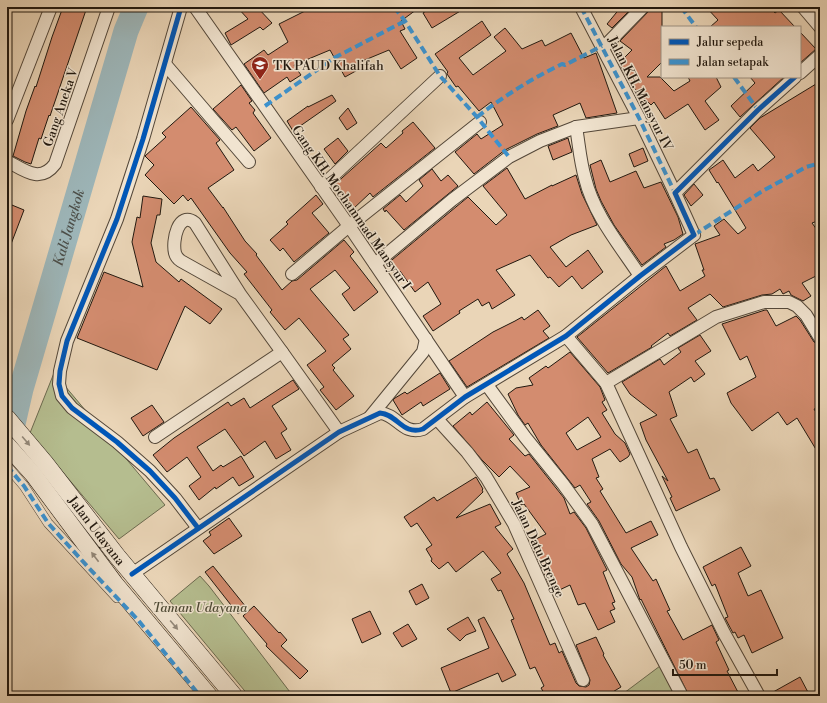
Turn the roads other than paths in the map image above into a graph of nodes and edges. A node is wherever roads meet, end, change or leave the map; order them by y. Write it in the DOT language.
graph roads {
  1 [pos="109,7"];
  2 [pos="181,7"];
  3 [pos="195,7"];
  4 [pos="643,7"];
  5 [pos="803,7"];
  6 [pos="582,8"];
  7 [pos="46,10"];
  8 [pos="820,27"];
  9 [pos="603,48"];
  10 [pos="820,56"];
  11 [pos="164,64"];
  12 [pos="801,72"];
  13 [pos="440,76"];
  14 [pos="795,78"];
  15 [pos="639,118"];
  16 [pos="7,120"];
  17 [pos="480,122"];
  18 [pos="576,127"];
  19 [pos="7,161"];
  20 [pos="249,162"];
  21 [pos="321,187"];
  22 [pos="675,193"];
  23 [pos="349,226"];
  24 [pos="375,264"];
  25 [pos="292,274"];
  26 [pos="640,276"];
  27 [pos="240,294"];
  28 [pos="566,336"];
  29 [pos="820,338"];
  30 [pos="426,340"];
  31 [pos="282,352"];
  32 [pos="606,383"];
  33 [pos="487,385"];
  34 [pos="465,397"];
  35 [pos="369,417"];
  36 [pos="7,418"];
  37 [pos="437,419"];
  38 [pos="339,432"];
  39 [pos="155,437"];
  40 [pos="7,444"];
  41 [pos="7,466"];
  42 [pos="34,474"];
  43 [pos="198,528"];
  44 [pos="132,574"];
  45 [pos="584,680"];
  46 [pos="229,690"];
  47 [pos="200,696"];
  48 [pos="209,696"];
  49 [pos="682,696"];
  50 [pos="759,696"];
  1 -- 19 [label="street, Gang Aneka V"];
  2 -- 11 [label="street"];
  3 -- 21 [label="street, Gang KH. Mochammad Mansyur I"];
  4 -- 9 [label="street"];
  5 -- 8 [label="street"];
  6 -- 9 [label="street, Jalan KH. Mansyur IV"];
  7 -- 16 [label="street"];
  9 -- 15 [label="street, Jalan KH. Mansyur IV"];
  10 -- 12 [label="street"];
  11 -- 20 [label="street"];
  11 -- 43 [label="street"];
  13 -- 21 [label="street"];
  14 -- 22 [label="street"];
  15 -- 18 [label="street"];
  15 -- 22 [label="street, Jalan KH. Mansyur IV"];
  17 -- 23 [label="street"];
  18 -- 24 [label="street"];
  18 -- 26 [label="street"];
  21 -- 23 [label="street, Gang KH. Mochammad Mansyur I"];
  22 -- 26 [label="street, Jalan KH. Mansyur IV"];
  23 -- 24 [label="street, Gang KH. Mochammad Mansyur I"];
  23 -- 25 [label="street"];
  24 -- 30 [label="street, Gang KH. Mochammad Mansyur I"];
  26 -- 28 [label="street"];
  27 -- 27 [label="street"];
  27 -- 31 [label="street"];
  28 -- 32 [label="street"];
  28 -- 33 [label="street"];
  29 -- 32 [label="street"];
  30 -- 34 [label="street, Gang KH. Mochammad Mansyur I"];
  30 -- 35 [label="street"];
  31 -- 38 [label="street"];
  31 -- 39 [label="street"];
  32 -- 50 [label="street"];
  33 -- 34 [label="street"];
  33 -- 49 [label="street"];
  34 -- 37 [label="street"];
  35 -- 37 [label="street"];
  35 -- 38 [label="street"];
  36 -- 42 [label="main road, Jalan Udayana, one-way"];
  37 -- 45 [label="street, Jalan Datu Brenge"];
  38 -- 43 [label="street"];
  40 -- 42 [label="main road, Jalan Udayana"];
  41 -- 42 [label="street"];
  42 -- 44 [label="main road, Jalan Udayana"];
  42 -- 47 [label="street"];
  48 -- 42 [label="main road, Jalan Udayana, one-way"];
  43 -- 44 [label="street"];
  44 -- 46 [label="main road, Jalan Udayana, one-way"];
  46 -- 48 [label="main road"];
}
